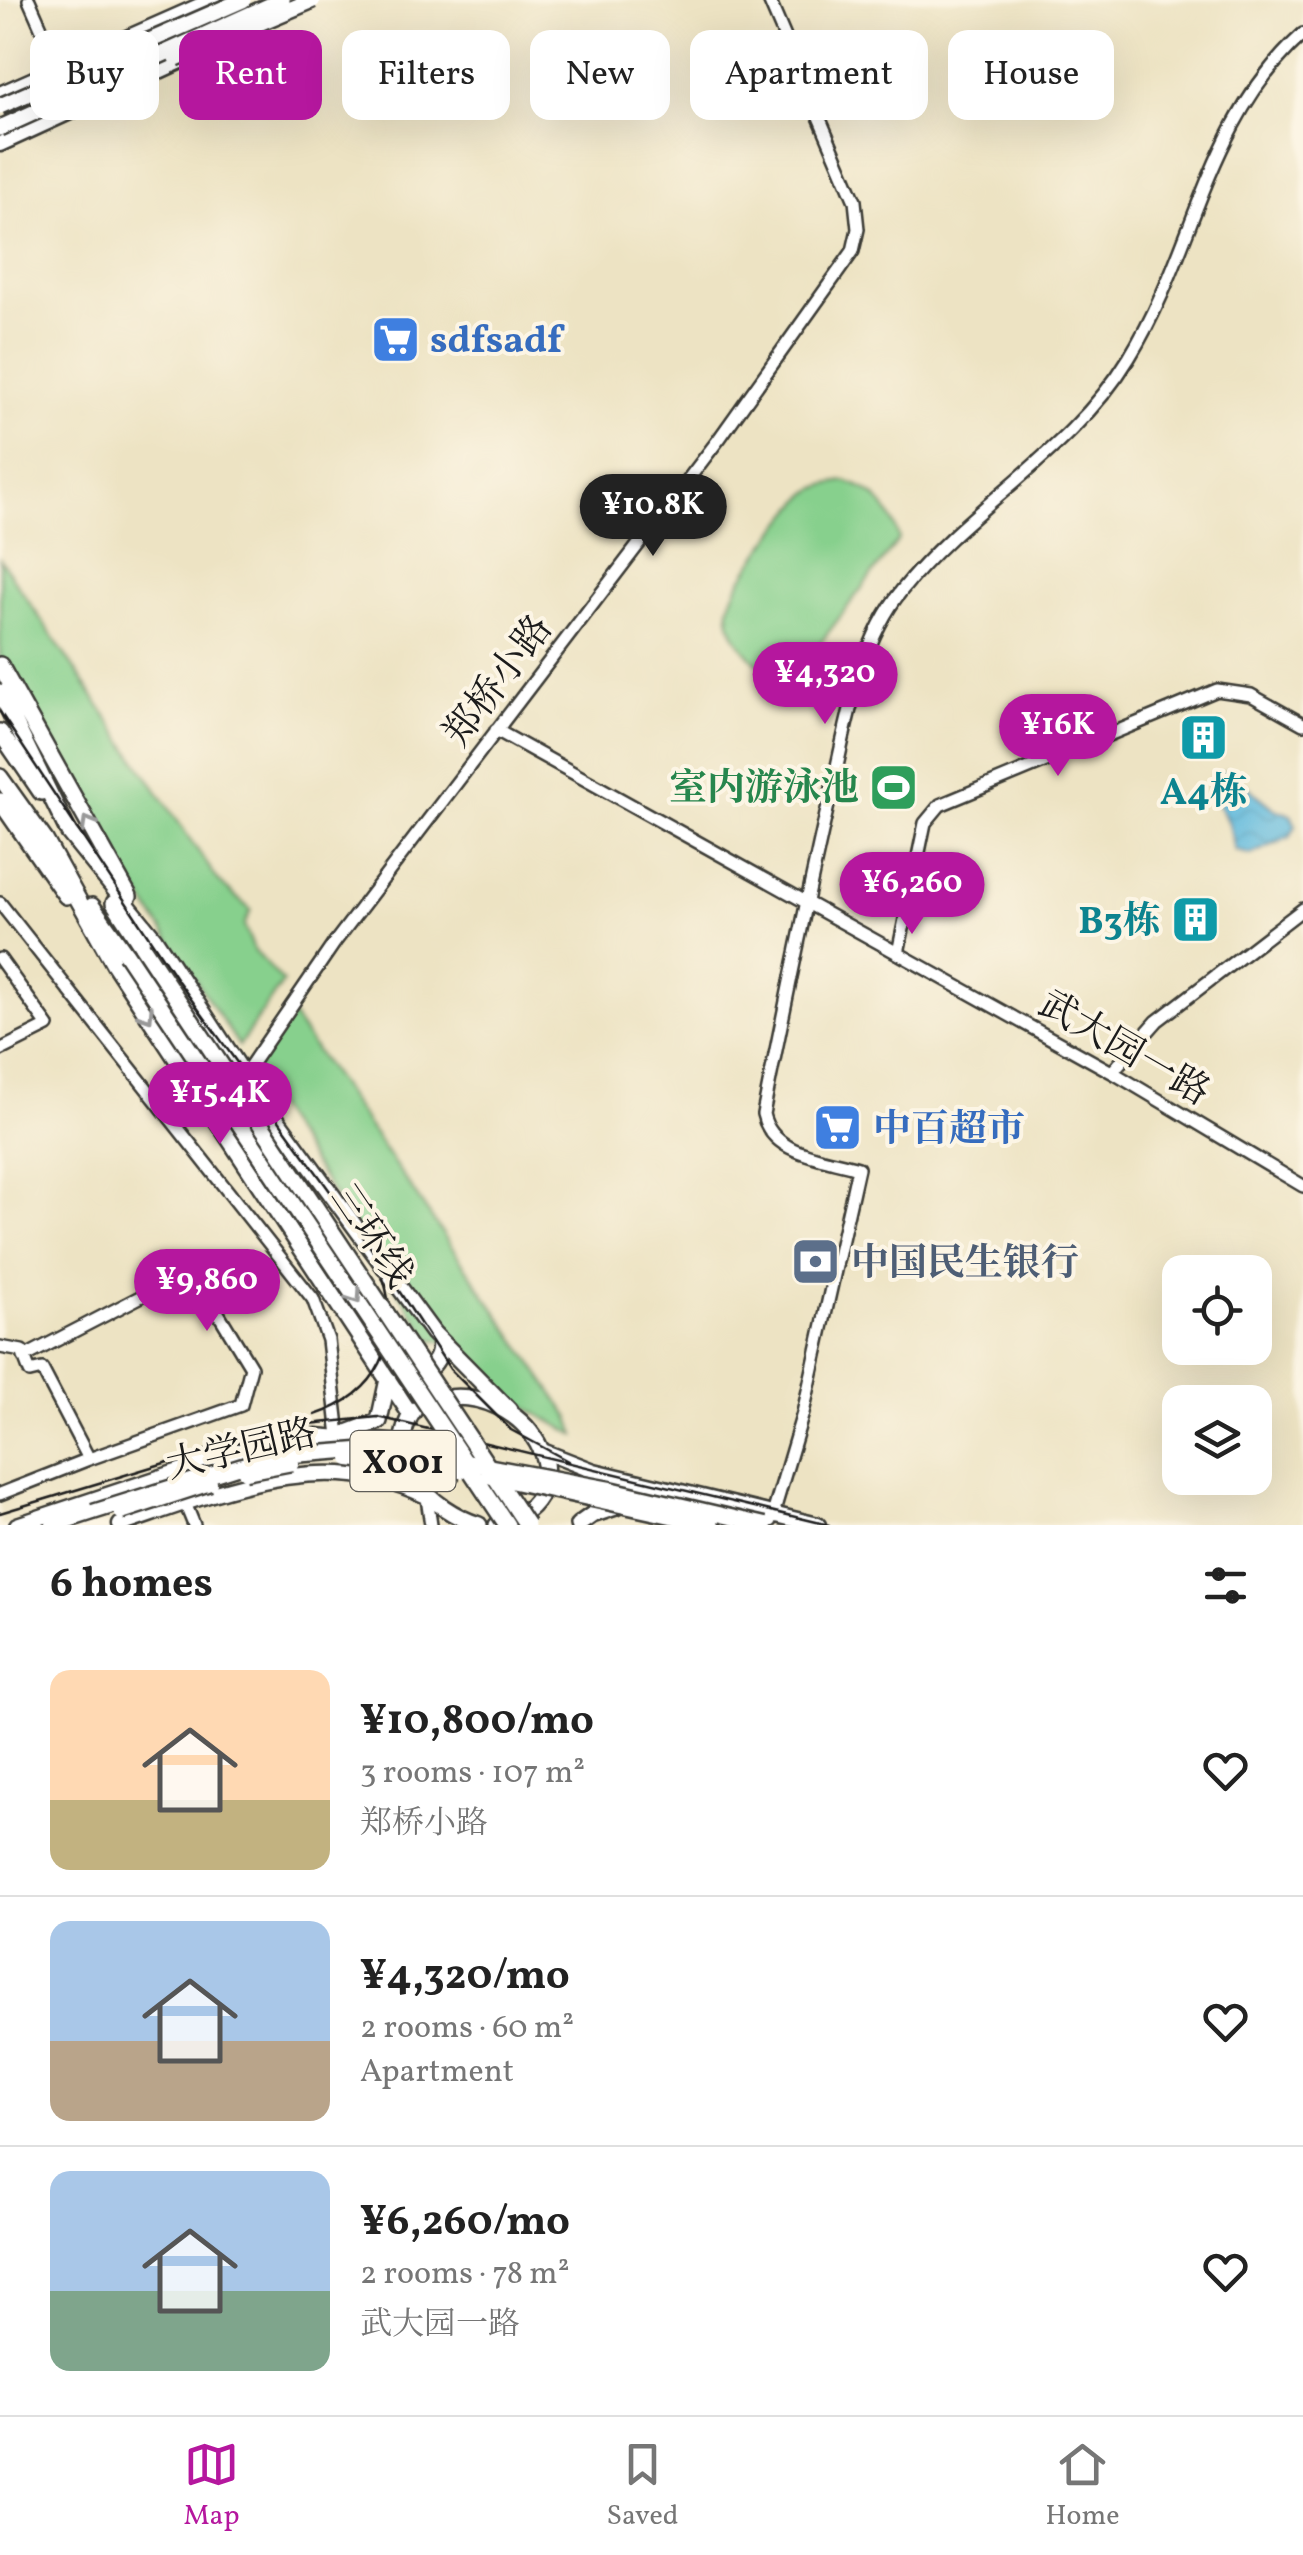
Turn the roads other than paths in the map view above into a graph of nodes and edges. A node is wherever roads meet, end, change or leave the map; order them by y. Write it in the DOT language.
graph roads {
  1 [pos="29,0"];
  2 [pos="212,0"];
  3 [pos="243,0"];
  4 [pos="282,0"];
  5 [pos="297,0"];
  6 [pos="314,0"];
  7 [pos="770,0"];
  8 [pos="42,30"];
  9 [pos="144,30"];
  10 [pos="1303,34"];
  11 [pos="159,55"];
  12 [pos="159,62"];
  13 [pos="30,81"];
  14 [pos="0,94"];
  15 [pos="0,106"];
  16 [pos="30,114"];
  17 [pos="0,128"];
  18 [pos="0,144"];
  19 [pos="0,666"];
  20 [pos="0,692"];
  21 [pos="1303,724"];
  22 [pos="496,730"];
  23 [pos="0,732"];
  24 [pos="43,744"];
  25 [pos="0,774"];
  26 [pos="0,801"];
  27 [pos="69,833"];
  28 [pos="806,901"];
  29 [pos="0,903"];
  30 [pos="1303,910"];
  31 [pos="148,942"];
  32 [pos="898,953"];
  33 [pos="0,959"];
  34 [pos="121,961"];
  35 [pos="0,1050"];
  36 [pos="1112,1072"];
  37 [pos="244,1075"];
  38 [pos="1303,1186"];
  39 [pos="439,1339"];
  40 [pos="0,1347"];
  41 [pos="24,1357"];
  42 [pos="386,1378"];
  43 [pos="510,1410"];
  44 [pos="410,1415"];
  45 [pos="339,1436"];
  46 [pos="402,1443"];
  47 [pos="540,1450"];
  48 [pos="88,1460"];
  49 [pos="0,1494"];
  50 [pos="426,1496"];
  51 [pos="537,1503"];
  52 [pos="185,1504"];
  53 [pos="616,1507"];
  54 [pos="95,1516"];
  55 [pos="769,1522"];
  56 [pos="21,1524"];
  57 [pos="53,1525"];
  58 [pos="80,1525"];
  59 [pos="120,1525"];
  60 [pos="194,1525"];
  61 [pos="431,1525"];
  62 [pos="476,1525"];
  63 [pos="498,1525"];
  64 [pos="507,1525"];
  65 [pos="526,1525"];
  66 [pos="541,1525"];
  67 [pos="578,1525"];
  68 [pos="691,1525"];
  69 [pos="712,1525"];
  70 [pos="818,1525"];
  1 -- 8 [label="street"];
  2 -- 9 [label="main road"];
  3 -- 15 [label="highway, bridge"];
  4 -- 11 [label="highway, bridge"];
  5 -- 18 [label="main road"];
  6 -- 12 [label="highway, bridge"];
  7 -- 22 [label="street, 郑桥小路"];
  10 -- 28 [label="street"];
  13 -- 14 [label="main road"];
  16 -- 17 [label="highway, bridge"];
  19 -- 24 [label="highway"];
  20 -- 24 [label="highway"];
  20 -- 27 [label="highway"];
  21 -- 32 [label="street"];
  22 -- 28 [label="street, 武大园一路"];
  22 -- 37 [label="street, 郑桥小路"];
  23 -- 27 [label="highway, 三环线"];
  31 -- 24 [label="highway, one-way"];
  25 -- 34 [label="highway, 三环线"];
  26 -- 34 [label="highway"];
  27 -- 31 [label="highway, 三环线"];
  28 -- 32 [label="street, 武大园一路"];
  28 -- 55 [label="street"];
  29 -- 45 [label="street"];
  30 -- 36 [label="street"];
  31 -- 37 [label="highway"];
  31 -- 65 [label="highway, 三环线, bridge"];
  32 -- 36 [label="street, 武大园一路"];
  33 -- 35 [label="street"];
  34 -- 42 [label="highway, one-way"];
  34 -- 64 [label="highway, 三环线, one-way, bridge"];
  36 -- 38 [label="street, 武大园一路"];
  37 -- 39 [label="highway"];
  39 -- 42 [label="highway"];
  39 -- 43 [label="highway"];
  40 -- 41 [label="street"];
  41 -- 48 [label="street"];
  41 -- 48 [label="street"];
  42 -- 44 [label="highway"];
  42 -- 45 [label="highway"];
  43 -- 44 [label="highway"];
  43 -- 47 [label="highway"];
  44 -- 46 [label="highway"];
  45 -- 46 [label="main road, 大学园路 / X001"];
  45 -- 56 [label="main road, 大学园路 / X001"];
  46 -- 50 [label="highway"];
  47 -- 51 [label="highway"];
  47 -- 55 [label="main road"];
  48 -- 49 [label="street"];
  50 -- 52 [label="main road"];
  50 -- 61 [label="street"];
  50 -- 62 [label="highway"];
  51 -- 53 [label="main road"];
  51 -- 63 [label="highway"];
  51 -- 66 [label="highway"];
  52 -- 59 [label="main road"];
  52 -- 60 [label="street"];
  53 -- 67 [label="highway"];
  53 -- 68 [label="main road"];
  54 -- 55 [label="main road, bridge"];
  54 -- 57 [label="main road"];
  54 -- 58 [label="main road, 大学园路 / X001"];
  54 -- 69 [label="main road, 大学园路 / X001, bridge"];
  55 -- 70 [label="main road"];
  56 -- 57 [label="main road"];
}
